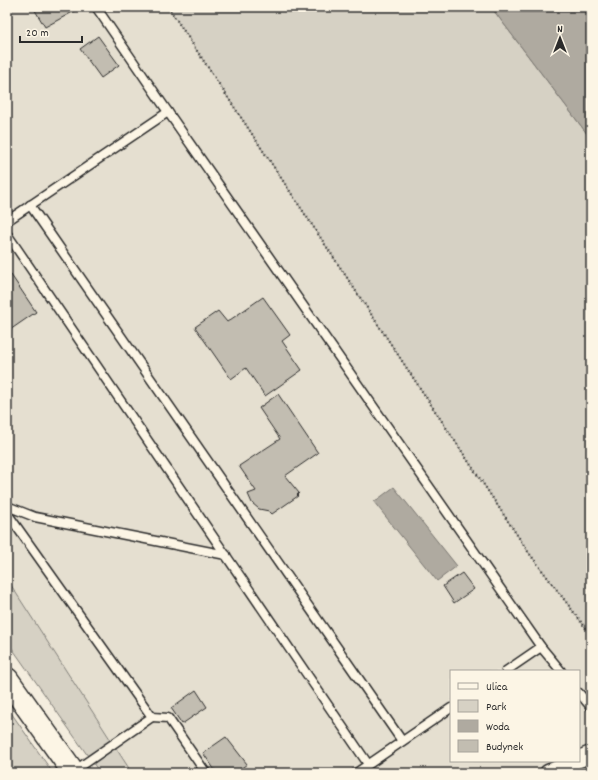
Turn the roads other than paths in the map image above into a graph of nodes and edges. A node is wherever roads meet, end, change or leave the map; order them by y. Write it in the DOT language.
graph roads {
  1 [pos="96,7"];
  2 [pos="168,112"];
  3 [pos="30,205"];
  4 [pos="7,221"];
  5 [pos="7,234"];
  6 [pos="7,506"];
  7 [pos="7,513"];
  8 [pos="226,556"];
  9 [pos="541,647"];
  10 [pos="507,670"];
  11 [pos="560,670"];
  12 [pos="7,679"];
  13 [pos="580,694"];
  14 [pos="591,707"];
  15 [pos="450,709"];
  16 [pos="152,717"];
  17 [pos="402,741"];
  18 [pos="591,754"];
  19 [pos="580,759"];
  20 [pos="573,762"];
  21 [pos="368,764"];
  22 [pos="74,772"];
  23 [pos="206,773"];
  24 [pos="356,773"];
  25 [pos="548,773"];
  1 -- 2 [label="lane"];
  2 -- 3 [label="lane"];
  2 -- 9 [label="lane"];
  3 -- 4 [label="lane"];
  3 -- 17 [label="lane"];
  5 -- 8 [label="lane"];
  6 -- 8 [label="lane"];
  7 -- 16 [label="lane"];
  8 -- 21 [label="lane"];
  9 -- 10 [label="lane"];
  9 -- 11 [label="lane"];
  12 -- 22 [label="main road"];
  13 -- 14 [label="lane"];
  15 -- 17 [label="lane"];
  16 -- 22 [label="lane"];
  16 -- 23 [label="lane"];
  17 -- 21 [label="lane"];
  18 -- 19 [label="street"];
  20 -- 25 [label="street"];
  21 -- 24 [label="lane"];
}
